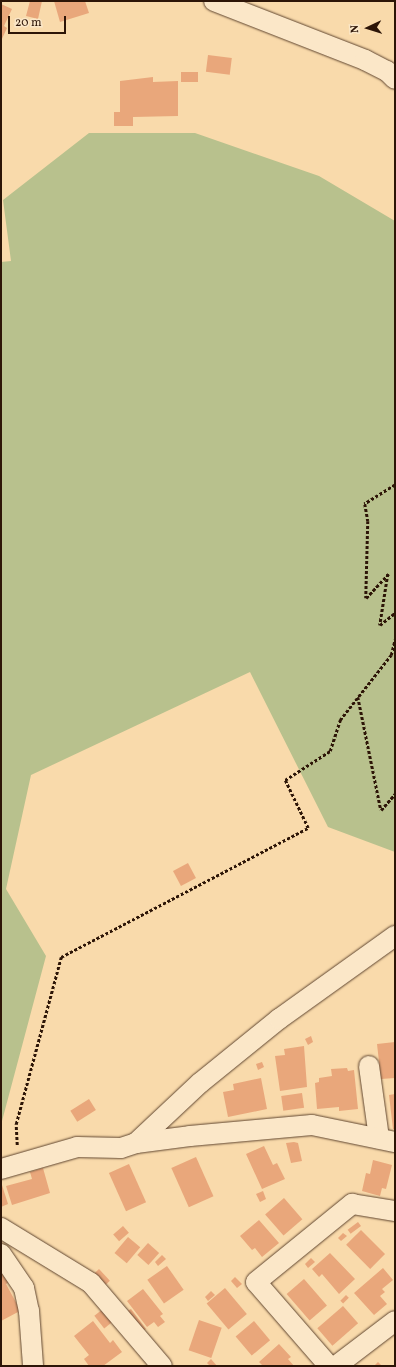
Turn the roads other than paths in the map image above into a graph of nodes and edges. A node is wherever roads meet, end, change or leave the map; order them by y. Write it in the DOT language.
graph roads {
  1 [pos="214,1"];
  2 [pos="395,79"];
  3 [pos="395,936"];
  4 [pos="369,1066"];
  5 [pos="387,1140"];
  6 [pos="136,1143"];
  7 [pos="1,1169"];
  8 [pos="395,1211"];
  9 [pos="1,1228"];
  10 [pos="1,1254"];
  11 [pos="395,1321"];
  12 [pos="33,1366"];
  13 [pos="162,1366"];
  14 [pos="329,1366"];
  15 [pos="336,1366"];
  1 -- 2 [label="street"];
  3 -- 6 [label="street"];
  4 -- 5 [label="street"];
  5 -- 6 [label="street"];
  6 -- 7 [label="street"];
  8 -- 14 [label="street"];
  9 -- 13 [label="street"];
  10 -- 12 [label="street"];
  11 -- 15 [label="street"];
}
